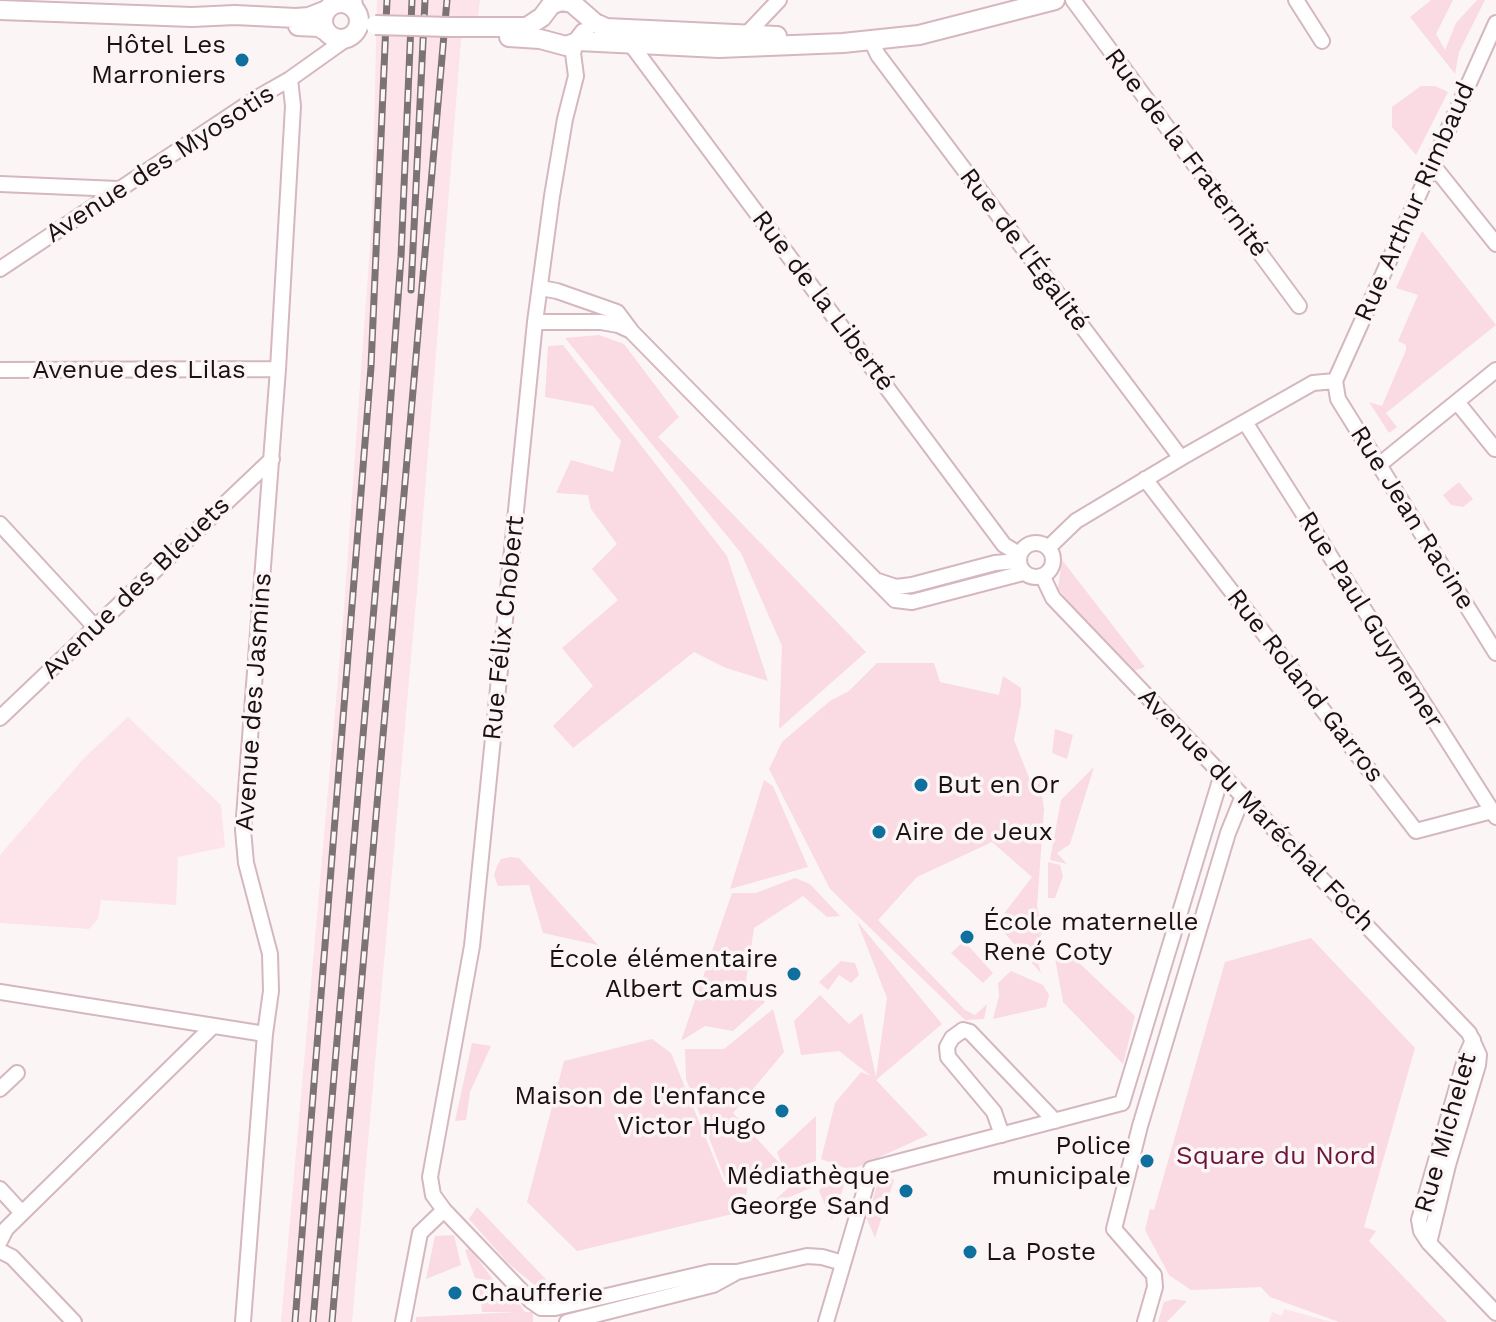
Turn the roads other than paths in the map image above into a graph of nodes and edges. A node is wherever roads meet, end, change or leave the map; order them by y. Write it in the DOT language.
graph roads {
  1 [pos="779,0"];
  2 [pos="1055,0"];
  3 [pos="1073,0"];
  4 [pos="1296,0"];
  5 [pos="573,4"];
  6 [pos="1000,7"];
  7 [pos="544,9"];
  8 [pos="0,10"];
  9 [pos="345,18"];
  10 [pos="1496,23"];
  11 [pos="479,28"];
  12 [pos="747,34"];
  13 [pos="871,40"];
  14 [pos="1322,41"];
  15 [pos="577,42"];
  16 [pos="630,43"];
  17 [pos="843,43"];
  18 [pos="553,44"];
  19 [pos="710,48"];
  20 [pos="290,79"];
  21 [pos="568,102"];
  22 [pos="1432,164"];
  23 [pos="0,184"];
  24 [pos="119,189"];
  25 [pos="1495,240"];
  26 [pos="0,269"];
  27 [pos="541,288"];
  28 [pos="1299,306"];
  29 [pos="535,322"];
  30 [pos="632,332"];
  31 [pos="278,369"];
  32 [pos="0,370"];
  33 [pos="1496,370"];
  34 [pos="1335,381"];
  35 [pos="1457,402"];
  36 [pos="1245,422"];
  37 [pos="1495,449"];
  38 [pos="1181,458"];
  39 [pos="272,459"];
  40 [pos="1379,465"];
  41 [pos="1145,479"];
  42 [pos="0,524"];
  43 [pos="1048,548"];
  44 [pos="1020,562"];
  45 [pos="1043,577"];
  46 [pos="95,627"];
  47 [pos="1496,653"];
  48 [pos="0,718"];
  49 [pos="1222,774"];
  50 [pos="1243,796"];
  51 [pos="1494,814"];
  52 [pos="0,992"];
  53 [pos="212,1027"];
  54 [pos="265,1034"];
  55 [pos="1473,1040"];
  56 [pos="17,1073"];
  57 [pos="0,1089"];
  58 [pos="1122,1103"];
  59 [pos="1055,1121"];
  60 [pos="1140,1126"];
  61 [pos="1002,1135"];
  62 [pos="0,1189"];
  63 [pos="444,1210"];
  64 [pos="22,1213"];
  65 [pos="0,1241"];
  66 [pos="0,1251"];
  67 [pos="843,1263"];
  68 [pos="737,1272"];
  69 [pos="1496,1313"];
  70 [pos="543,1315"];
  71 [pos="74,1322"];
  72 [pos="243,1322"];
  73 [pos="403,1322"];
  74 [pos="567,1322"];
  75 [pos="826,1322"];
  76 [pos="1145,1322"];
  1 -- 12 [label="street"];
  2 -- 6 [label="main road"];
  3 -- 28 [label="street, Rue de la Fraternité"];
  4 -- 14 [label="street"];
  5 -- 7 [label="main road"];
  5 -- 12 [label="main road"];
  5 -- 15 [label="main road"];
  6 -- 13 [label="main road"];
  7 -- 11 [label="main road"];
  7 -- 18 [label="main road"];
  8 -- 9 [label="main road"];
  9 -- 11 [label="main road, bridge"];
  9 -- 20 [label="street, Avenue des Myosotis"];
  10 -- 22 [label="street, Rue Arthur Rimbaud"];
  11 -- 18 [label="main road"];
  12 -- 17 [label="main road"];
  12 -- 19 [label="street"];
  13 -- 17 [label="main road"];
  13 -- 38 [label="street, Rue de l'Égalité"];
  15 -- 16 [label="main road"];
  15 -- 18 [label="main road"];
  15 -- 21 [label="street, Rue Félix Chobert"];
  16 -- 19 [label="main road"];
  16 -- 44 [label="street, Rue de la Liberté"];
  17 -- 19 [label="main road"];
  18 -- 21 [label="street"];
  20 -- 24 [label="street, Avenue des Myosotis"];
  20 -- 31 [label="street, Avenue des Jasmins"];
  21 -- 27 [label="street, Rue Félix Chobert"];
  22 -- 25 [label="street"];
  22 -- 34 [label="street, Rue Arthur Rimbaud"];
  23 -- 24 [label="street"];
  24 -- 26 [label="street, Avenue des Myosotis"];
  27 -- 29 [label="street, Rue Félix Chobert"];
  27 -- 30 [label="street"];
  29 -- 30 [label="street"];
  29 -- 63 [label="street, Rue Félix Chobert"];
  30 -- 44 [label="street"];
  31 -- 32 [label="street, Avenue des Lilas"];
  31 -- 39 [label="street, Avenue des Jasmins"];
  33 -- 35 [label="street"];
  34 -- 36 [label="street"];
  34 -- 40 [label="street, Rue Jean Racine"];
  35 -- 37 [label="street"];
  35 -- 40 [label="street"];
  36 -- 38 [label="street"];
  36 -- 51 [label="street, Rue Paul Guynemer"];
  38 -- 41 [label="street"];
  39 -- 46 [label="street, Avenue des Bleuets"];
  39 -- 54 [label="street, Avenue des Jasmins"];
  40 -- 47 [label="street, Rue Jean Racine"];
  41 -- 43 [label="street"];
  41 -- 51 [label="street, Rue Roland Garros"];
  42 -- 46 [label="street"];
  43 -- 44 [label="street"];
  43 -- 45 [label="street"];
  44 -- 45 [label="street"];
  45 -- 49 [label="street, Avenue du Maréchal Foch"];
  46 -- 48 [label="street, Avenue des Bleuets"];
  49 -- 50 [label="street, Avenue du Maréchal Foch"];
  49 -- 58 [label="street"];
  50 -- 55 [label="street, Avenue du Maréchal Foch"];
  50 -- 60 [label="street"];
  52 -- 53 [label="street"];
  53 -- 54 [label="street"];
  53 -- 64 [label="street"];
  54 -- 72 [label="street, Avenue des Jasmins"];
  55 -- 69 [label="street, Rue Michelet"];
  56 -- 57 [label="street"];
  58 -- 59 [label="street"];
  58 -- 60 [label="street"];
  59 -- 61 [label="street"];
  59 -- 61 [label="street"];
  60 -- 76 [label="street"];
  61 -- 67 [label="street"];
  62 -- 64 [label="street"];
  63 -- 70 [label="street"];
  63 -- 73 [label="street"];
  64 -- 65 [label="street"];
  66 -- 71 [label="street"];
  67 -- 68 [label="street"];
  67 -- 75 [label="street"];
  68 -- 70 [label="street"];
  68 -- 74 [label="street"];
}
